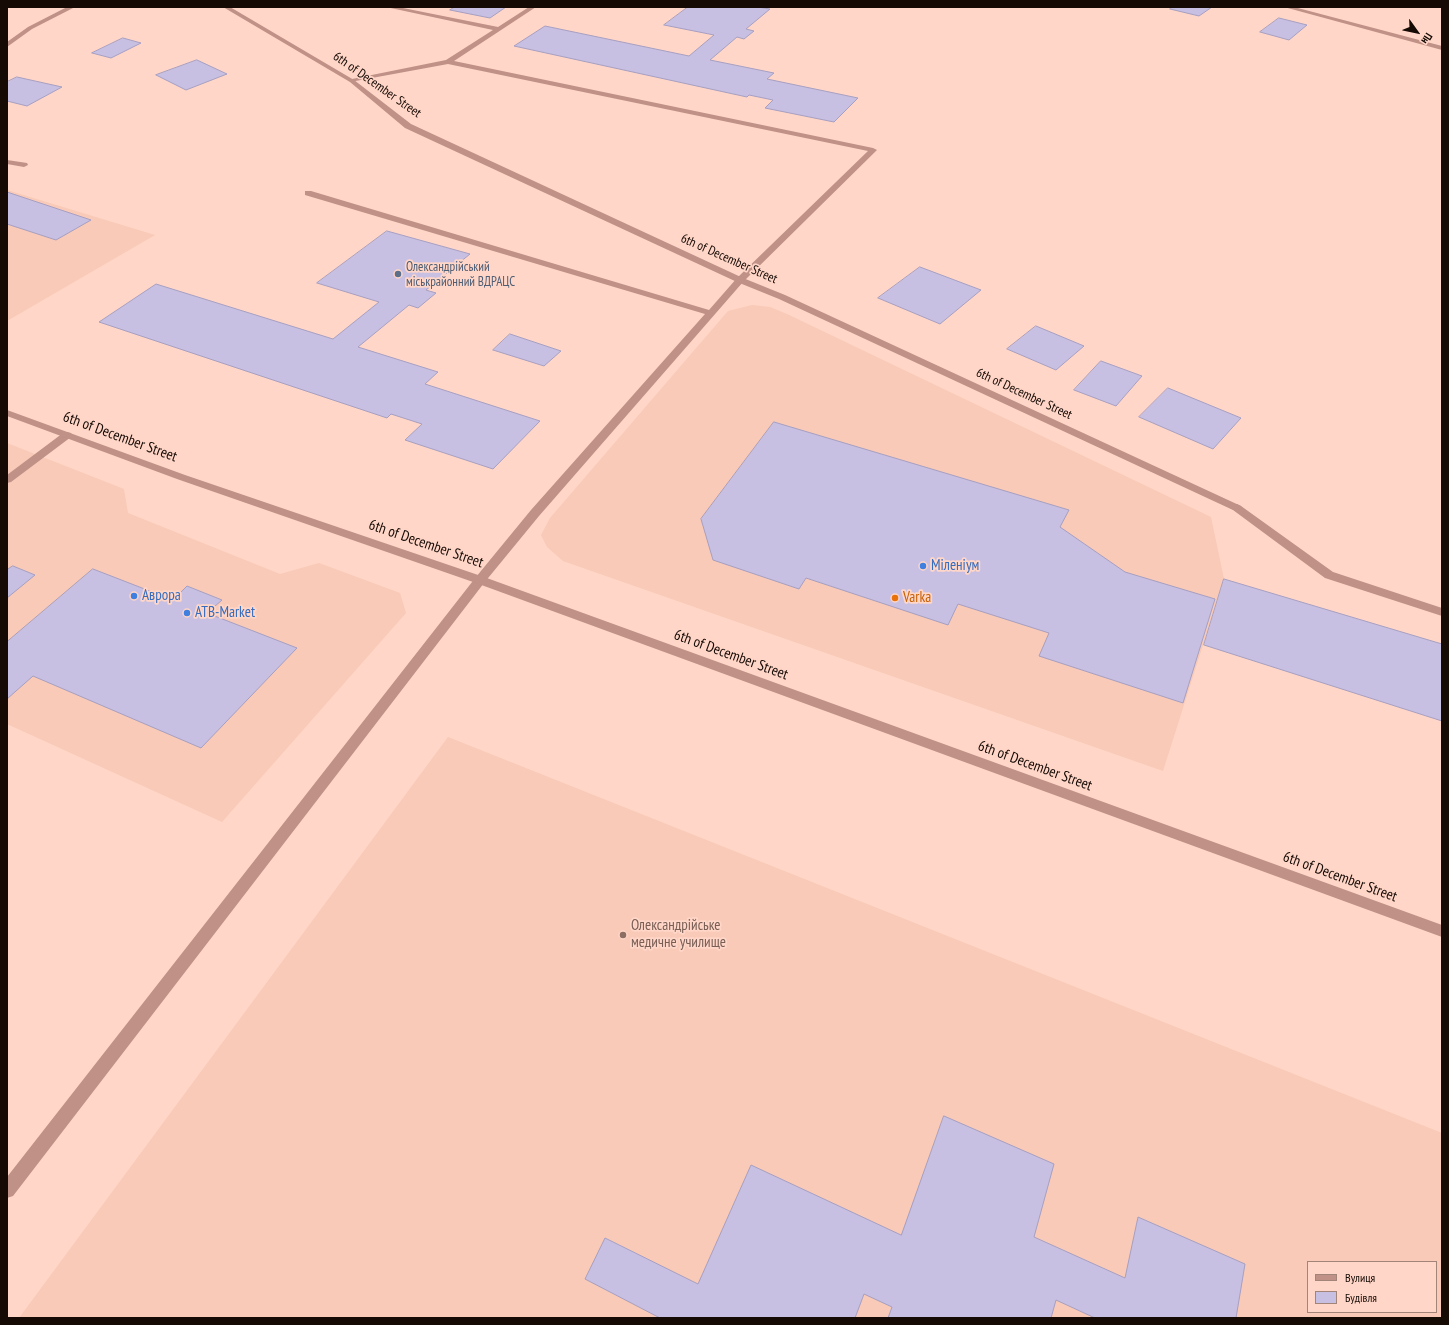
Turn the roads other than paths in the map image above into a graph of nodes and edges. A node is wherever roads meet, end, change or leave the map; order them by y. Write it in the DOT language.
graph roads {
  1 [pos="72,7"];
  2 [pos="226,7"];
  3 [pos="389,7"];
  4 [pos="533,7"];
  5 [pos="1287,7"];
  6 [pos="499,29"];
  7 [pos="7,45"];
  8 [pos="1442,48"];
  9 [pos="448,62"];
  10 [pos="352,81"];
  11 [pos="7,162"];
  12 [pos="24,165"];
  13 [pos="308,193"];
  14 [pos="740,280"];
  15 [pos="711,313"];
  16 [pos="7,413"];
  17 [pos="67,435"];
  18 [pos="7,480"];
  19 [pos="480,580"];
  20 [pos="1442,612"];
  21 [pos="1442,931"];
  22 [pos="7,1190"];
  1 -- 7 [label="street"];
  2 -- 10 [label="street, 6th of December Street"];
  3 -- 6 [label="street"];
  4 -- 6 [label="street"];
  5 -- 8 [label="street"];
  6 -- 9 [label="street"];
  9 -- 10 [label="street"];
  9 -- 14 [label="street"];
  10 -- 14 [label="street, 6th of December Street"];
  11 -- 12 [label="street"];
  13 -- 15 [label="street"];
  14 -- 15 [label="street"];
  14 -- 20 [label="street, 6th of December Street"];
  15 -- 19 [label="street"];
  16 -- 17 [label="street, 6th of December Street"];
  17 -- 18 [label="street"];
  17 -- 19 [label="street, 6th of December Street"];
  19 -- 21 [label="street, 6th of December Street"];
  19 -- 22 [label="street"];
}
